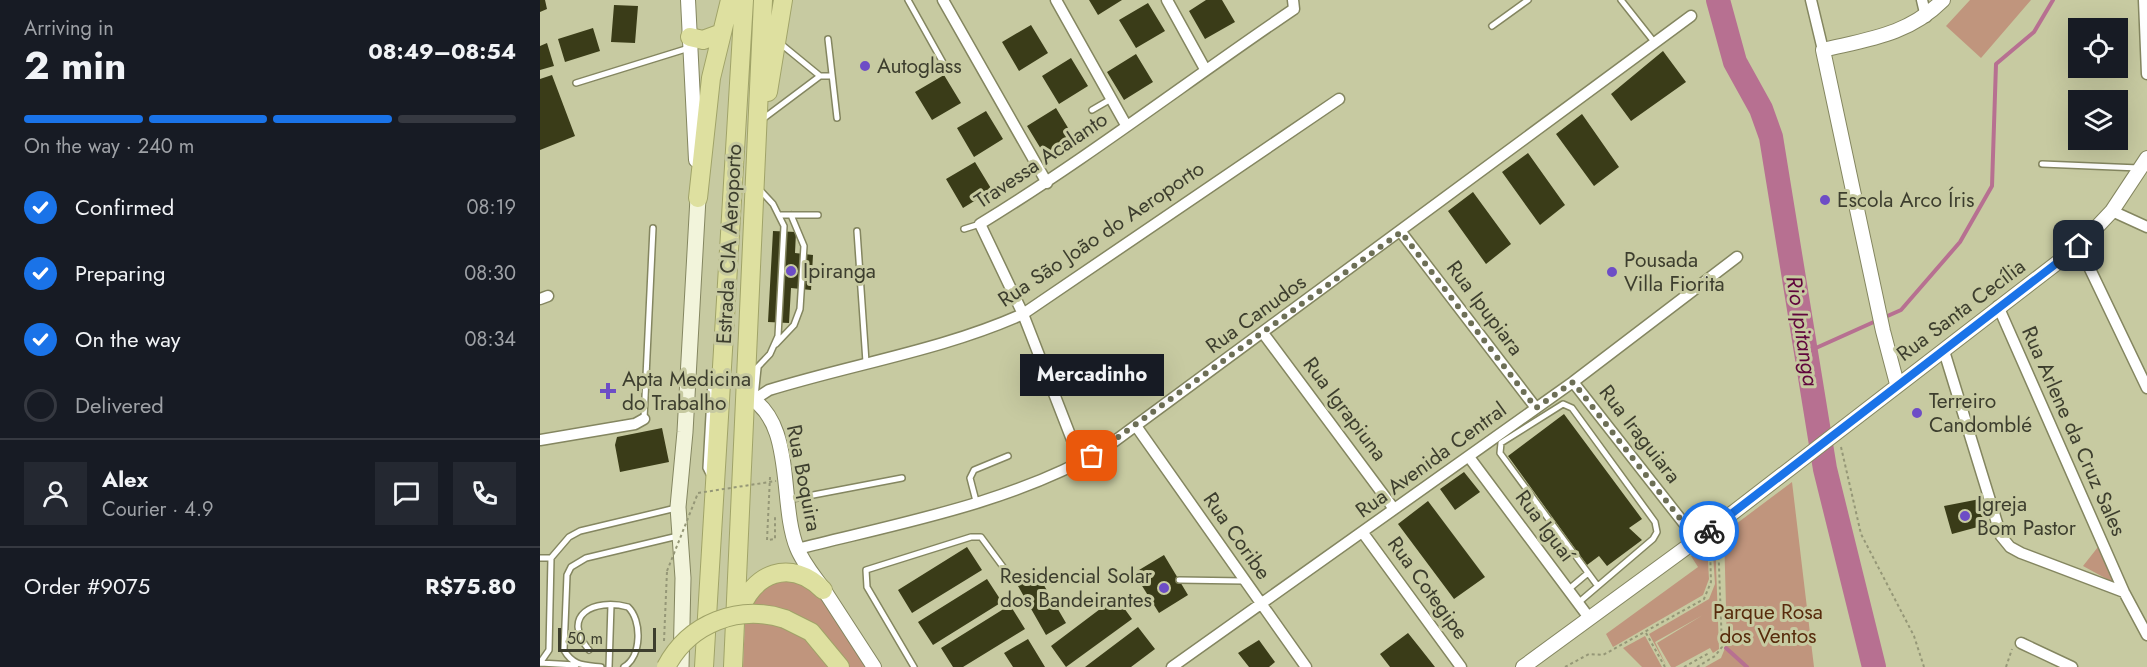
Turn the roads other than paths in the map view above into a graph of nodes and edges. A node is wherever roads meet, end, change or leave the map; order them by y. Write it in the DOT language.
graph roads {
  1 [pos="688,0"];
  2 [pos="730,0"];
  3 [pos="744,0"];
  4 [pos="763,0"];
  5 [pos="783,0"];
  6 [pos="908,0"];
  7 [pos="943,0"];
  8 [pos="1056,0"];
  9 [pos="1167,0"];
  10 [pos="1293,0"];
  11 [pos="1528,0"];
  12 [pos="1621,0"];
  13 [pos="1811,0"];
  14 [pos="1922,0"];
  15 [pos="1943,0"];
  16 [pos="2144,0"];
  17 [pos="1691,16"];
  18 [pos="1926,17"];
  19 [pos="1492,26"];
  20 [pos="722,33"];
  21 [pos="775,39"];
  22 [pos="828,39"];
  23 [pos="690,42"];
  24 [pos="1655,43"];
  25 [pos="1822,50"];
  26 [pos="946,68"];
  27 [pos="1205,69"];
  28 [pos="2147,74"];
  29 [pos="820,76"];
  30 [pos="831,76"];
  31 [pos="576,83"];
  32 [pos="1112,99"];
  33 [pos="1339,99"];
  34 [pos="1092,110"];
  35 [pos="764,118"];
  36 [pos="837,118"];
  37 [pos="1126,125"];
  38 [pos="2144,163"];
  39 [pos="2043,164"];
  40 [pos="757,177"];
  41 [pos="1047,183"];
  42 [pos="698,198"];
  43 [pos="2112,211"];
  44 [pos="780,215"];
  45 [pos="790,215"];
  46 [pos="818,215"];
  47 [pos="980,224"];
  48 [pos="2147,227"];
  49 [pos="653,228"];
  50 [pos="964,229"];
  51 [pos="857,231"];
  52 [pos="1401,232"];
  53 [pos="2079,246"];
  54 [pos="1737,257"];
  55 [pos="1998,306"];
  56 [pos="1023,314"];
  57 [pos="1263,333"];
  58 [pos="773,347"];
  59 [pos="1944,351"];
  60 [pos="866,362"];
  61 [pos="758,366"];
  62 [pos="1573,382"];
  63 [pos="1898,384"];
  64 [pos="2147,388"];
  65 [pos="748,392"];
  66 [pos="1536,408"];
  67 [pos="644,419"];
  68 [pos="1136,426"];
  69 [pos="540,440"];
  70 [pos="1008,456"];
  71 [pos="1469,457"];
  72 [pos="1081,463"];
  73 [pos="902,478"];
  74 [pos="786,500"];
  75 [pos="976,501"];
  76 [pos="678,507"];
  77 [pos="1394,509"];
  78 [pos="1363,533"];
  79 [pos="680,536"];
  80 [pos="1703,539"];
  81 [pos="797,549"];
  82 [pos="540,558"];
  83 [pos="552,558"];
  84 [pos="1588,573"];
  85 [pos="1008,574"];
  86 [pos="1179,580"];
  87 [pos="1244,580"];
  88 [pos="1597,585"];
  89 [pos="823,590"];
  90 [pos="1568,590"];
  91 [pos="2124,592"];
  92 [pos="1578,603"];
  93 [pos="1261,604"];
  94 [pos="611,605"];
  95 [pos="1590,619"];
  96 [pos="735,630"];
  97 [pos="2147,635"];
  98 [pos="2021,643"];
  99 [pos="589,650"];
  100 [pos="664,659"];
  101 [pos="540,663"];
  102 [pos="578,665"];
  103 [pos="601,667"];
  104 [pos="609,667"];
  105 [pos="624,667"];
  106 [pos="681,667"];
  107 [pos="704,667"];
  108 [pos="733,667"];
  109 [pos="840,667"];
  110 [pos="874,667"];
  111 [pos="914,667"];
  112 [pos="1172,667"];
  113 [pos="1306,667"];
  114 [pos="1461,667"];
  115 [pos="1523,667"];
  116 [pos="2072,667"];
  1 -- 23 [label="street"];
  2 -- 20 [label="highway"];
  3 -- 107 [label="highway, Estrada CIA Aeroporto"];
  4 -- 40 [label="highway, Estrada CIA Aeroporto"];
  5 -- 21 [label="highway"];
  6 -- 26 [label="lane"];
  7 -- 41 [label="street"];
  8 -- 32 [label="street"];
  9 -- 27 [label="street"];
  10 -- 27 [label="street, Travessa Acalanto"];
  11 -- 19 [label="lane"];
  12 -- 24 [label="lane"];
  13 -- 25 [label="street"];
  14 -- 18 [label="street"];
  15 -- 18 [label="street"];
  16 -- 28 [label="street"];
  17 -- 24 [label="street, Rua Canudos"];
  18 -- 25 [label="street"];
  20 -- 23 [label="highway"];
  20 -- 42 [label="highway"];
  21 -- 29 [label="lane"];
  21 -- 35 [label="highway"];
  22 -- 30 [label="lane"];
  23 -- 31 [label="lane"];
  23 -- 42 [label="street"];
  24 -- 52 [label="street, Rua Canudos"];
  25 -- 63 [label="street"];
  27 -- 37 [label="street, Travessa Acalanto"];
  29 -- 30 [label="lane"];
  29 -- 35 [label="lane"];
  30 -- 36 [label="lane"];
  32 -- 34 [label="lane"];
  32 -- 37 [label="street"];
  33 -- 56 [label="street, Rua São João do Aeroporto"];
  35 -- 40 [label="highway"];
  37 -- 41 [label="street, Travessa Acalanto"];
  38 -- 39 [label="lane, Rua Santa Cecília"];
  38 -- 43 [label="street, Rua Santa Cecília"];
  40 -- 44 [label="lane"];
  40 -- 65 [label="highway, Estrada CIA Aeroporto"];
  41 -- 47 [label="street, Travessa Acalanto"];
  42 -- 76 [label="main road"];
  43 -- 48 [label="street"];
  43 -- 53 [label="street, Rua Santa Cecília"];
  44 -- 45 [label="lane"];
  44 -- 58 [label="lane"];
  45 -- 46 [label="lane"];
  45 -- 58 [label="lane"];
  47 -- 50 [label="lane"];
  47 -- 56 [label="street, Travessa Acalanto"];
  49 -- 67 [label="lane"];
  51 -- 60 [label="lane"];
  52 -- 57 [label="street, Rua Canudos"];
  52 -- 66 [label="street, Rua Ipupiara"];
  53 -- 55 [label="street, Rua Santa Cecília"];
  53 -- 64 [label="street"];
  54 -- 62 [label="street, Rua Avenida Central"];
  55 -- 59 [label="street, Rua Santa Cecília"];
  55 -- 91 [label="street, Rua Arlene da Cruz Sales"];
  56 -- 60 [label="street, Rua São João do Aeroporto"];
  56 -- 72 [label="street, Travessa Acalanto"];
  57 -- 68 [label="street, Rua Canudos"];
  57 -- 77 [label="street, Rua Igrapiuna"];
  58 -- 61 [label="lane"];
  59 -- 63 [label="street, Rua Santa Cecília"];
  59 -- 91 [label="street"];
  60 -- 65 [label="street, Rua São João do Aeroporto"];
  61 -- 65 [label="lane"];
  61 -- 65 [label="lane"];
  62 -- 66 [label="street, Rua Avenida Central"];
  62 -- 80 [label="street, Rua Iraguiara"];
  63 -- 80 [label="street, Rua Santa Cecília"];
  65 -- 74 [label="street, Rua Boquira"];
  65 -- 96 [label="highway, Estrada CIA Aeroporto"];
  66 -- 71 [label="street, Rua Avenida Central"];
  67 -- 69 [label="street"];
  68 -- 72 [label="street, Rua Canudos"];
  68 -- 87 [label="street, Rua Coribe"];
  70 -- 75 [label="lane"];
  71 -- 77 [label="street, Rua Avenida Central"];
  71 -- 90 [label="street, Rua Iguaí"];
  72 -- 75 [label="street, Rua Canudos"];
  73 -- 74 [label="lane"];
  74 -- 81 [label="street, Rua Boquira"];
  75 -- 81 [label="street, Rua Canudos"];
  76 -- 79 [label="main road"];
  76 -- 83 [label="lane"];
  77 -- 78 [label="street, Rua Avenida Central"];
  78 -- 93 [label="street, Rua Avenida Central"];
  78 -- 114 [label="street, Rua Cotegipe"];
  79 -- 102 [label="lane"];
  79 -- 106 [label="main road"];
  80 -- 95 [label="street, Rua Santa Cecília"];
  81 -- 89 [label="street, Rua Boquira"];
  82 -- 83 [label="lane"];
  83 -- 101 [label="lane"];
  84 -- 88 [label="lane"];
  84 -- 88 [label="lane"];
  84 -- 90 [label="lane"];
  85 -- 111 [label="lane"];
  86 -- 87 [label="lane"];
  87 -- 93 [label="street, Rua Coribe"];
  88 -- 92 [label="lane"];
  89 -- 96 [label="highway"];
  89 -- 110 [label="street, Rua Boquira"];
  90 -- 92 [label="street, Rua Iguaí"];
  91 -- 97 [label="street, Rua Arlene da Cruz Sales"];
  92 -- 95 [label="street, Rua Iguaí"];
  93 -- 112 [label="street, Rua Avenida Central"];
  93 -- 113 [label="street, Rua Coribe"];
  94 -- 99 [label="lane"];
  94 -- 104 [label="lane"];
  94 -- 105 [label="lane"];
  95 -- 115 [label="street, Rua Santa Cecília"];
  96 -- 108 [label="highway, Estrada CIA Aeroporto"];
  98 -- 116 [label="street"];
  100 -- 109 [label="highway, bridge"];
  101 -- 102 [label="lane"];
  102 -- 103 [label="lane"];
}
